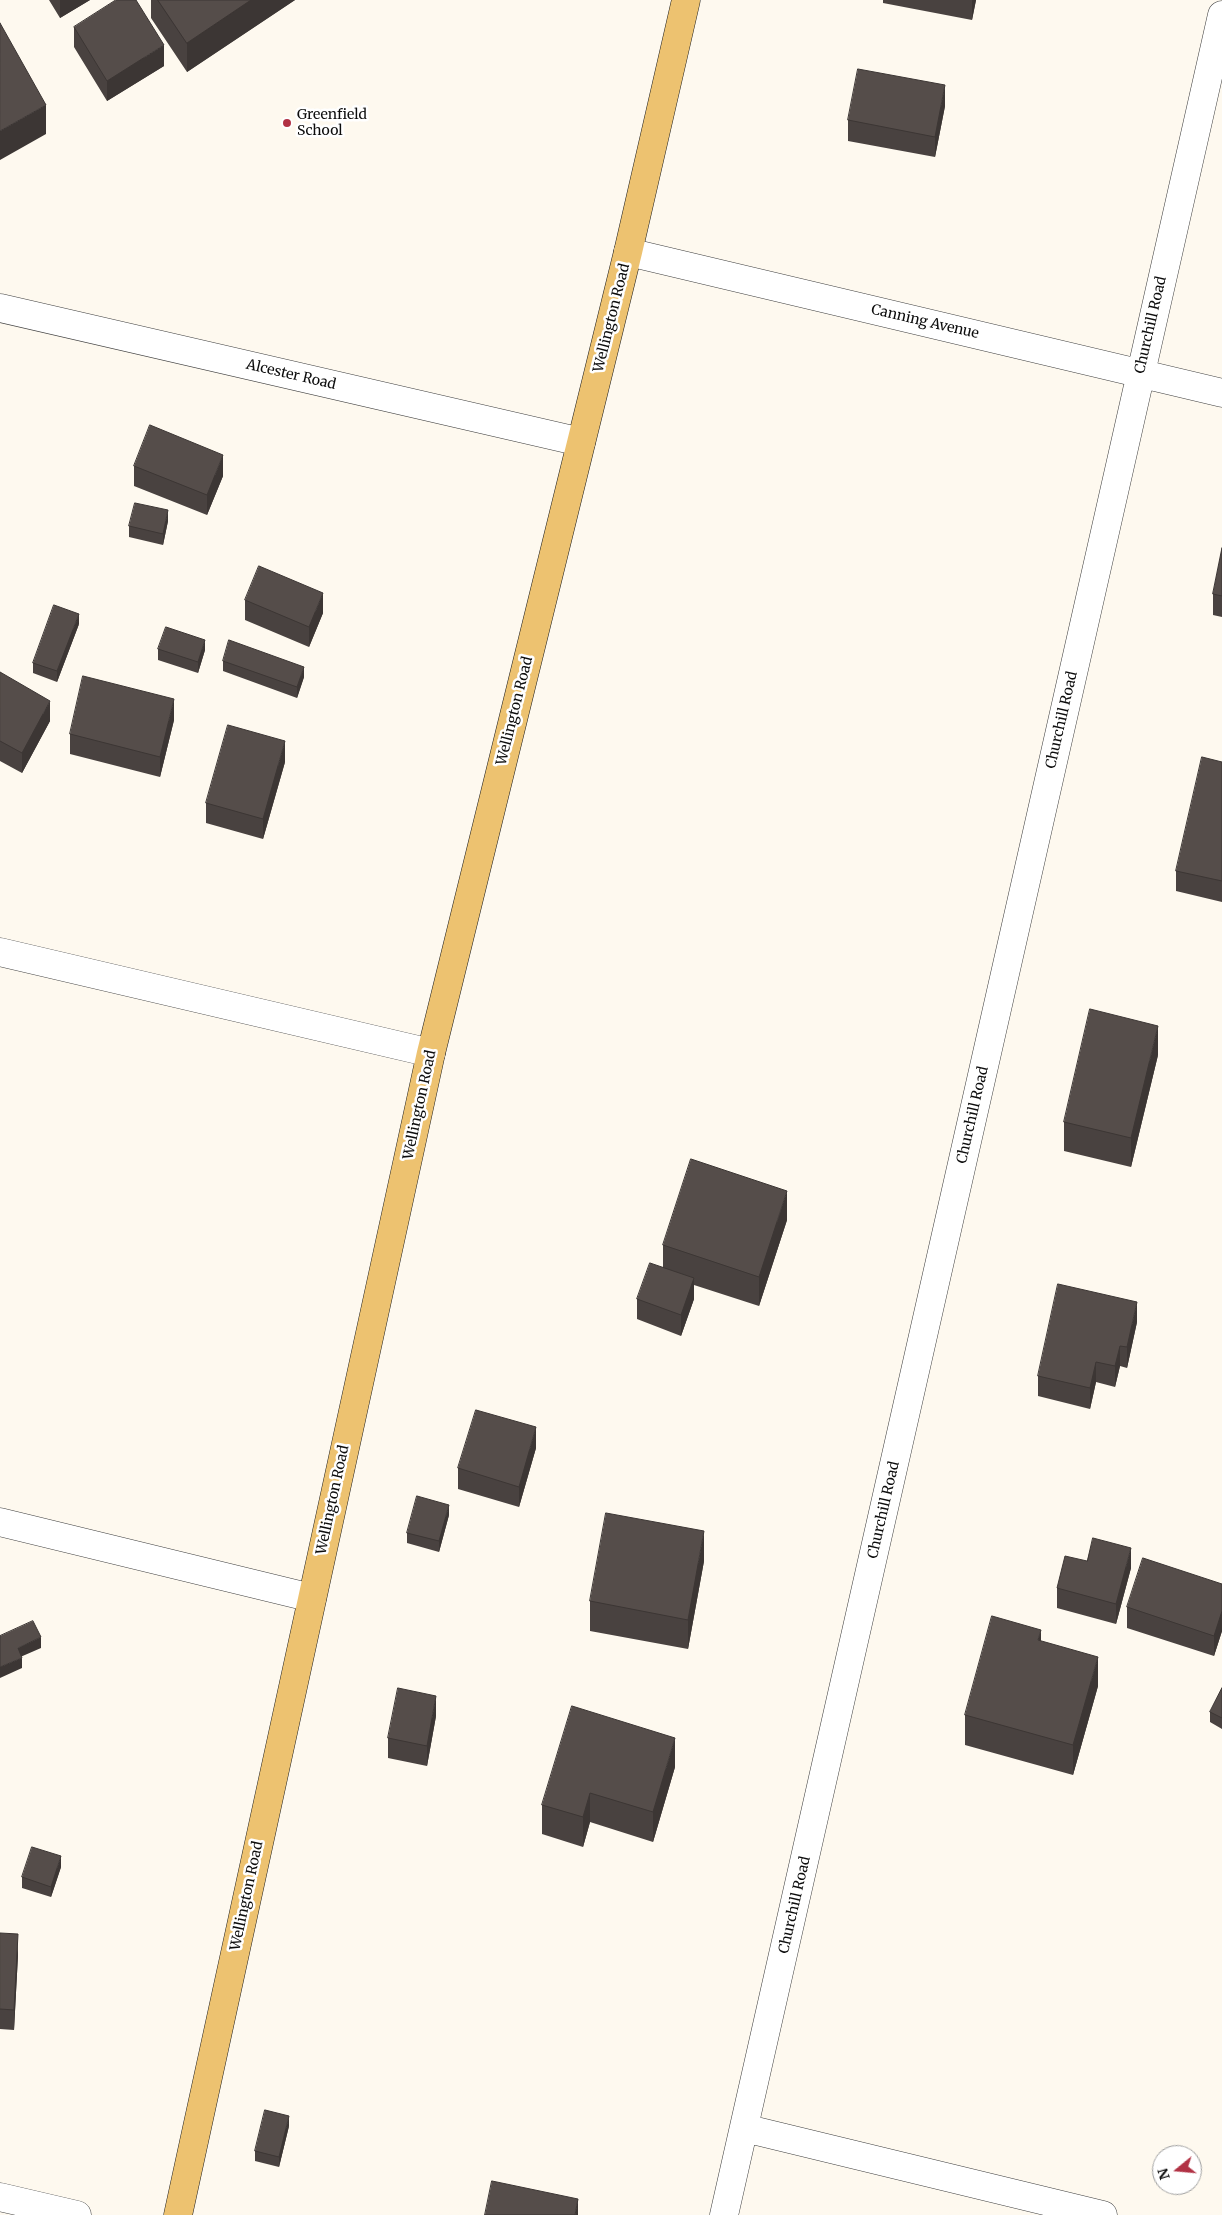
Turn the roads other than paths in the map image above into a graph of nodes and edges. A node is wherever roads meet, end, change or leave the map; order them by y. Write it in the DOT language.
graph roads {
  1 [pos="686,0"];
  2 [pos="1222,15"];
  3 [pos="628,252"];
  4 [pos="0,308"];
  5 [pos="1140,374"];
  6 [pos="1222,393"];
  7 [pos="581,442"];
  8 [pos="0,952"];
  9 [pos="431,1053"];
  10 [pos="0,1522"];
  11 [pos="312,1598"];
  12 [pos="744,2128"];
  13 [pos="0,2197"];
  14 [pos="77,2215"];
  15 [pos="178,2215"];
  16 [pos="724,2215"];
  17 [pos="1103,2215"];
  1 -- 3 [label="main road, Wellington Road"];
  2 -- 5 [label="street, Churchill Road"];
  3 -- 5 [label="street, Canning Avenue"];
  3 -- 7 [label="main road, Wellington Road"];
  4 -- 7 [label="street, Alcester Road"];
  5 -- 6 [label="street, Canning Avenue"];
  5 -- 12 [label="street, Churchill Road"];
  7 -- 9 [label="main road, Wellington Road"];
  8 -- 9 [label="street"];
  9 -- 11 [label="main road, Wellington Road"];
  10 -- 11 [label="street"];
  11 -- 15 [label="main road, Wellington Road"];
  12 -- 16 [label="street, Churchill Road"];
  12 -- 17 [label="street"];
  13 -- 14 [label="street"];
}
